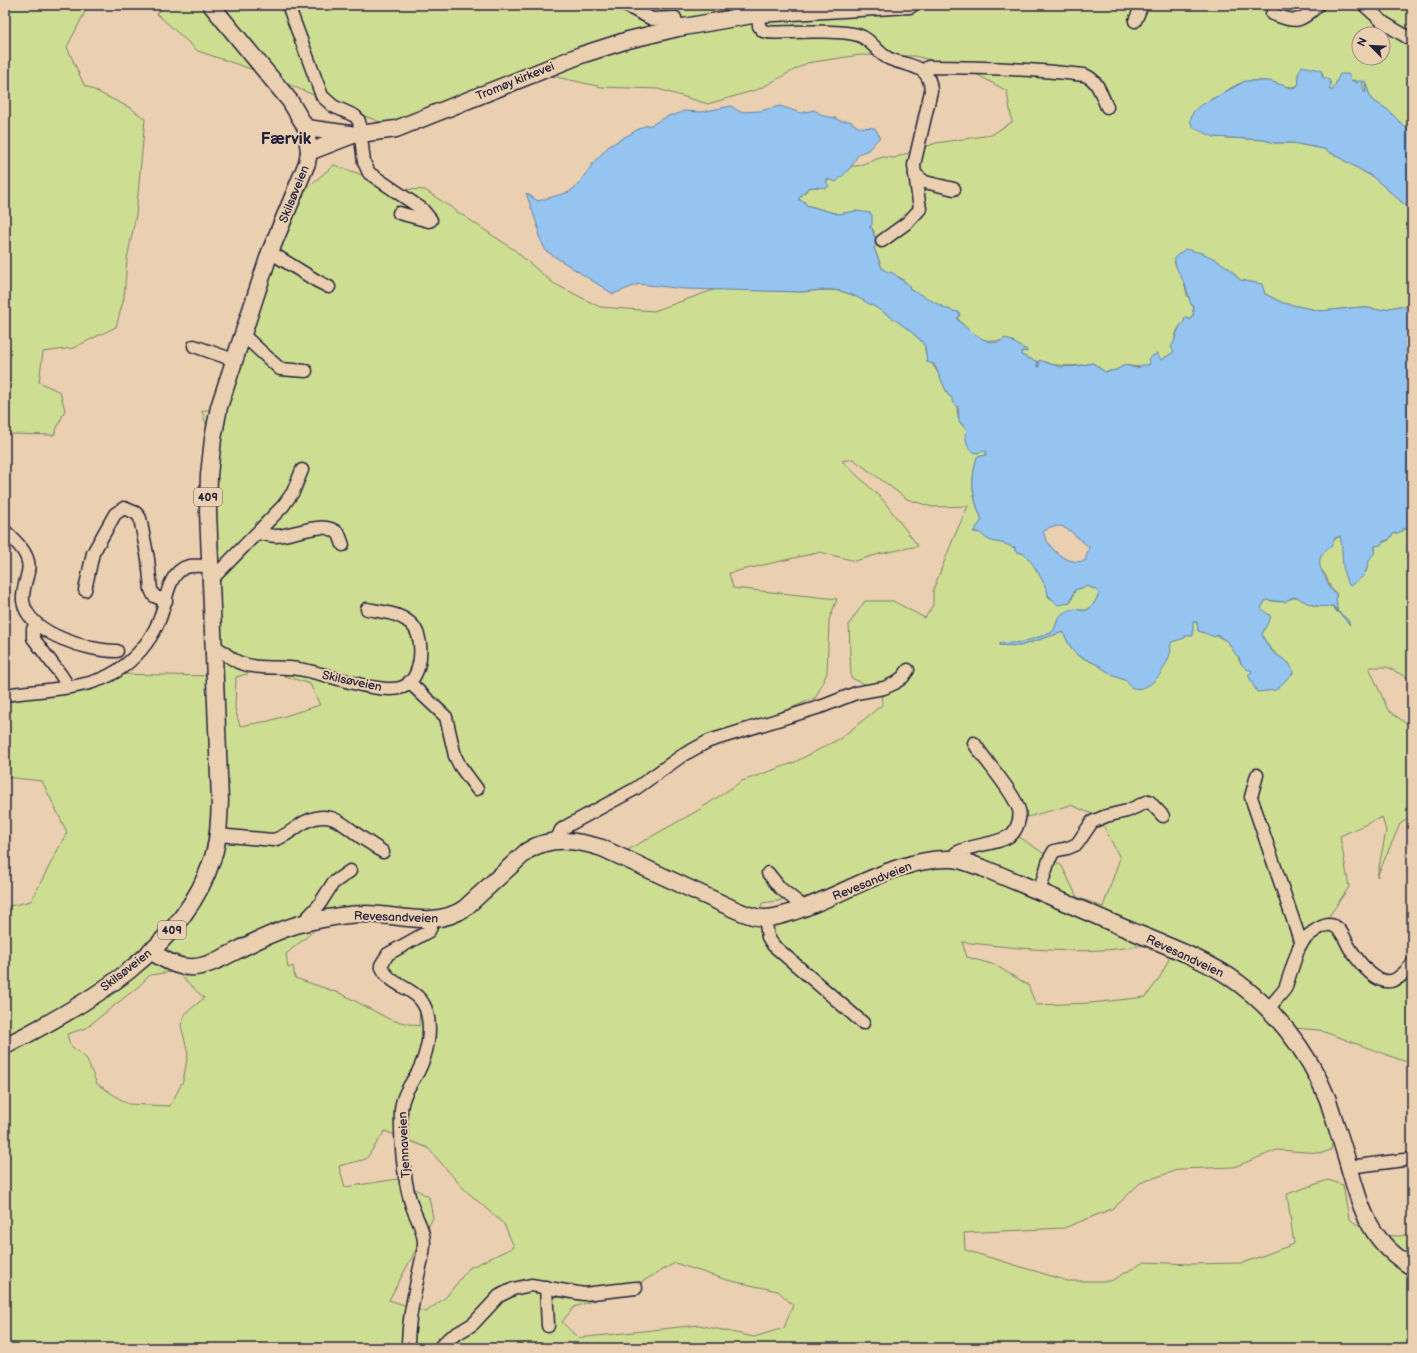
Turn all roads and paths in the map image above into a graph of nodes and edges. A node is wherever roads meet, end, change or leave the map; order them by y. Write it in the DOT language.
graph roads {
  1 [pos="211,5"];
  2 [pos="288,5"];
  3 [pos="625,5"];
  4 [pos="910,5"];
  5 [pos="1142,5"];
  6 [pos="1318,5"];
  7 [pos="1364,5"];
  8 [pos="758,14"];
  9 [pos="1272,14"];
  10 [pos="1134,21"];
  11 [pos="678,28"];
  12 [pos="1412,40"];
  13 [pos="924,71"];
  14 [pos="1107,107"];
  15 [pos="310,129"];
  16 [pos="357,134"];
  17 [pos="312,150"];
  18 [pos="915,174"];
  19 [pos="954,189"];
  20 [pos="399,213"];
  21 [pos="882,241"];
  22 [pos="270,252"];
  23 [pos="329,287"];
  24 [pos="243,335"];
  25 [pos="194,346"];
  26 [pos="234,360"];
  27 [pos="306,371"];
  28 [pos="302,470"];
  29 [pos="5,531"];
  30 [pos="258,534"];
  31 [pos="343,545"];
  32 [pos="210,572"];
  33 [pos="85,590"];
  34 [pos="166,601"];
  35 [pos="366,609"];
  36 [pos="36,624"];
  37 [pos="213,645"];
  38 [pos="117,651"];
  39 [pos="908,670"];
  40 [pos="409,682"];
  41 [pos="68,686"];
  42 [pos="5,695"];
  43 [pos="974,743"];
  44 [pos="1257,775"];
  45 [pos="477,789"];
  46 [pos="1163,816"];
  47 [pos="218,836"];
  48 [pos="556,840"];
  49 [pos="383,852"];
  50 [pos="955,860"];
  51 [pos="350,871"];
  52 [pos="768,873"];
  53 [pos="1039,892"];
  54 [pos="805,908"];
  55 [pos="765,918"];
  56 [pos="431,920"];
  57 [pos="306,922"];
  58 [pos="165,938"];
  59 [pos="1303,941"];
  60 [pos="150,951"];
  61 [pos="1412,964"];
  62 [pos="197,966"];
  63 [pos="1268,1009"];
  64 [pos="863,1023"];
  65 [pos="5,1046"];
  66 [pos="1412,1158"];
  67 [pos="1349,1167"];
  68 [pos="1412,1267"];
  69 [pos="546,1287"];
  70 [pos="636,1288"];
  71 [pos="548,1326"];
  72 [pos="408,1348"];
  73 [pos="439,1348"];
  1 -- 15 [label="main road, Skilsøveien / 409"];
  2 -- 16 [label="street"];
  3 -- 11 [label="street"];
  4 -- 8 [label="main road, Tromøy kirkevei"];
  5 -- 10 [label="street"];
  6 -- 9 [label="street"];
  7 -- 12 [label="street"];
  8 -- 11 [label="main road, Tromøy kirkevei"];
  8 -- 13 [label="street"];
  11 -- 16 [label="main road, Tromøy kirkevei"];
  13 -- 14 [label="street"];
  13 -- 18 [label="street"];
  15 -- 16 [label="main road, Tromøy kirkevei"];
  15 -- 17 [label="main road, Skilsøveien / 409"];
  16 -- 17 [label="main road, Tromøy kirkevei"];
  16 -- 20 [label="street"];
  17 -- 22 [label="main road, Skilsøveien / 409"];
  18 -- 19 [label="street"];
  18 -- 21 [label="street"];
  22 -- 23 [label="street"];
  22 -- 24 [label="main road, Skilsøveien / 409"];
  24 -- 26 [label="main road, Skilsøveien / 409"];
  24 -- 27 [label="street"];
  25 -- 26 [label="street"];
  26 -- 32 [label="main road, Skilsøveien / 409"];
  28 -- 30 [label="street"];
  29 -- 36 [label="street"];
  30 -- 31 [label="street"];
  30 -- 32 [label="street"];
  32 -- 34 [label="street"];
  32 -- 37 [label="main road, Skilsøveien / 409"];
  33 -- 34 [label="street"];
  34 -- 41 [label="street"];
  35 -- 40 [label="street"];
  36 -- 38 [label="street"];
  36 -- 41 [label="street"];
  37 -- 40 [label="street, Skilsøveien"];
  37 -- 47 [label="main road, Skilsøveien / 409"];
  39 -- 48 [label="street"];
  40 -- 45 [label="street"];
  41 -- 42 [label="street"];
  43 -- 50 [label="street"];
  44 -- 59 [label="street"];
  46 -- 53 [label="street"];
  47 -- 49 [label="street"];
  47 -- 58 [label="main road, Skilsøveien / 409"];
  48 -- 55 [label="main road, Revesandveien"];
  48 -- 56 [label="main road, Revesandveien"];
  50 -- 53 [label="main road, Revesandveien"];
  50 -- 54 [label="main road, Revesandveien"];
  51 -- 57 [label="street"];
  52 -- 54 [label="street"];
  53 -- 63 [label="main road, Revesandveien"];
  54 -- 55 [label="main road, Revesandveien"];
  55 -- 64 [label="street"];
  56 -- 57 [label="main road, Revesandveien"];
  56 -- 72 [label="street, Tjennaveien"];
  57 -- 62 [label="main road, Revesandveien"];
  58 -- 60 [label="main road, Skilsøveien / 409"];
  58 -- 62 [label="main road"];
  59 -- 61 [label="street"];
  59 -- 63 [label="street"];
  60 -- 62 [label="main road, Revesandveien"];
  60 -- 65 [label="main road, Skilsøveien / 409"];
  63 -- 67 [label="main road, Revesandveien"];
  66 -- 67 [label="street"];
  67 -- 68 [label="main road, Revesandveien"];
  69 -- 70 [label="street"];
  69 -- 71 [label="street"];
  69 -- 73 [label="street"];
}
